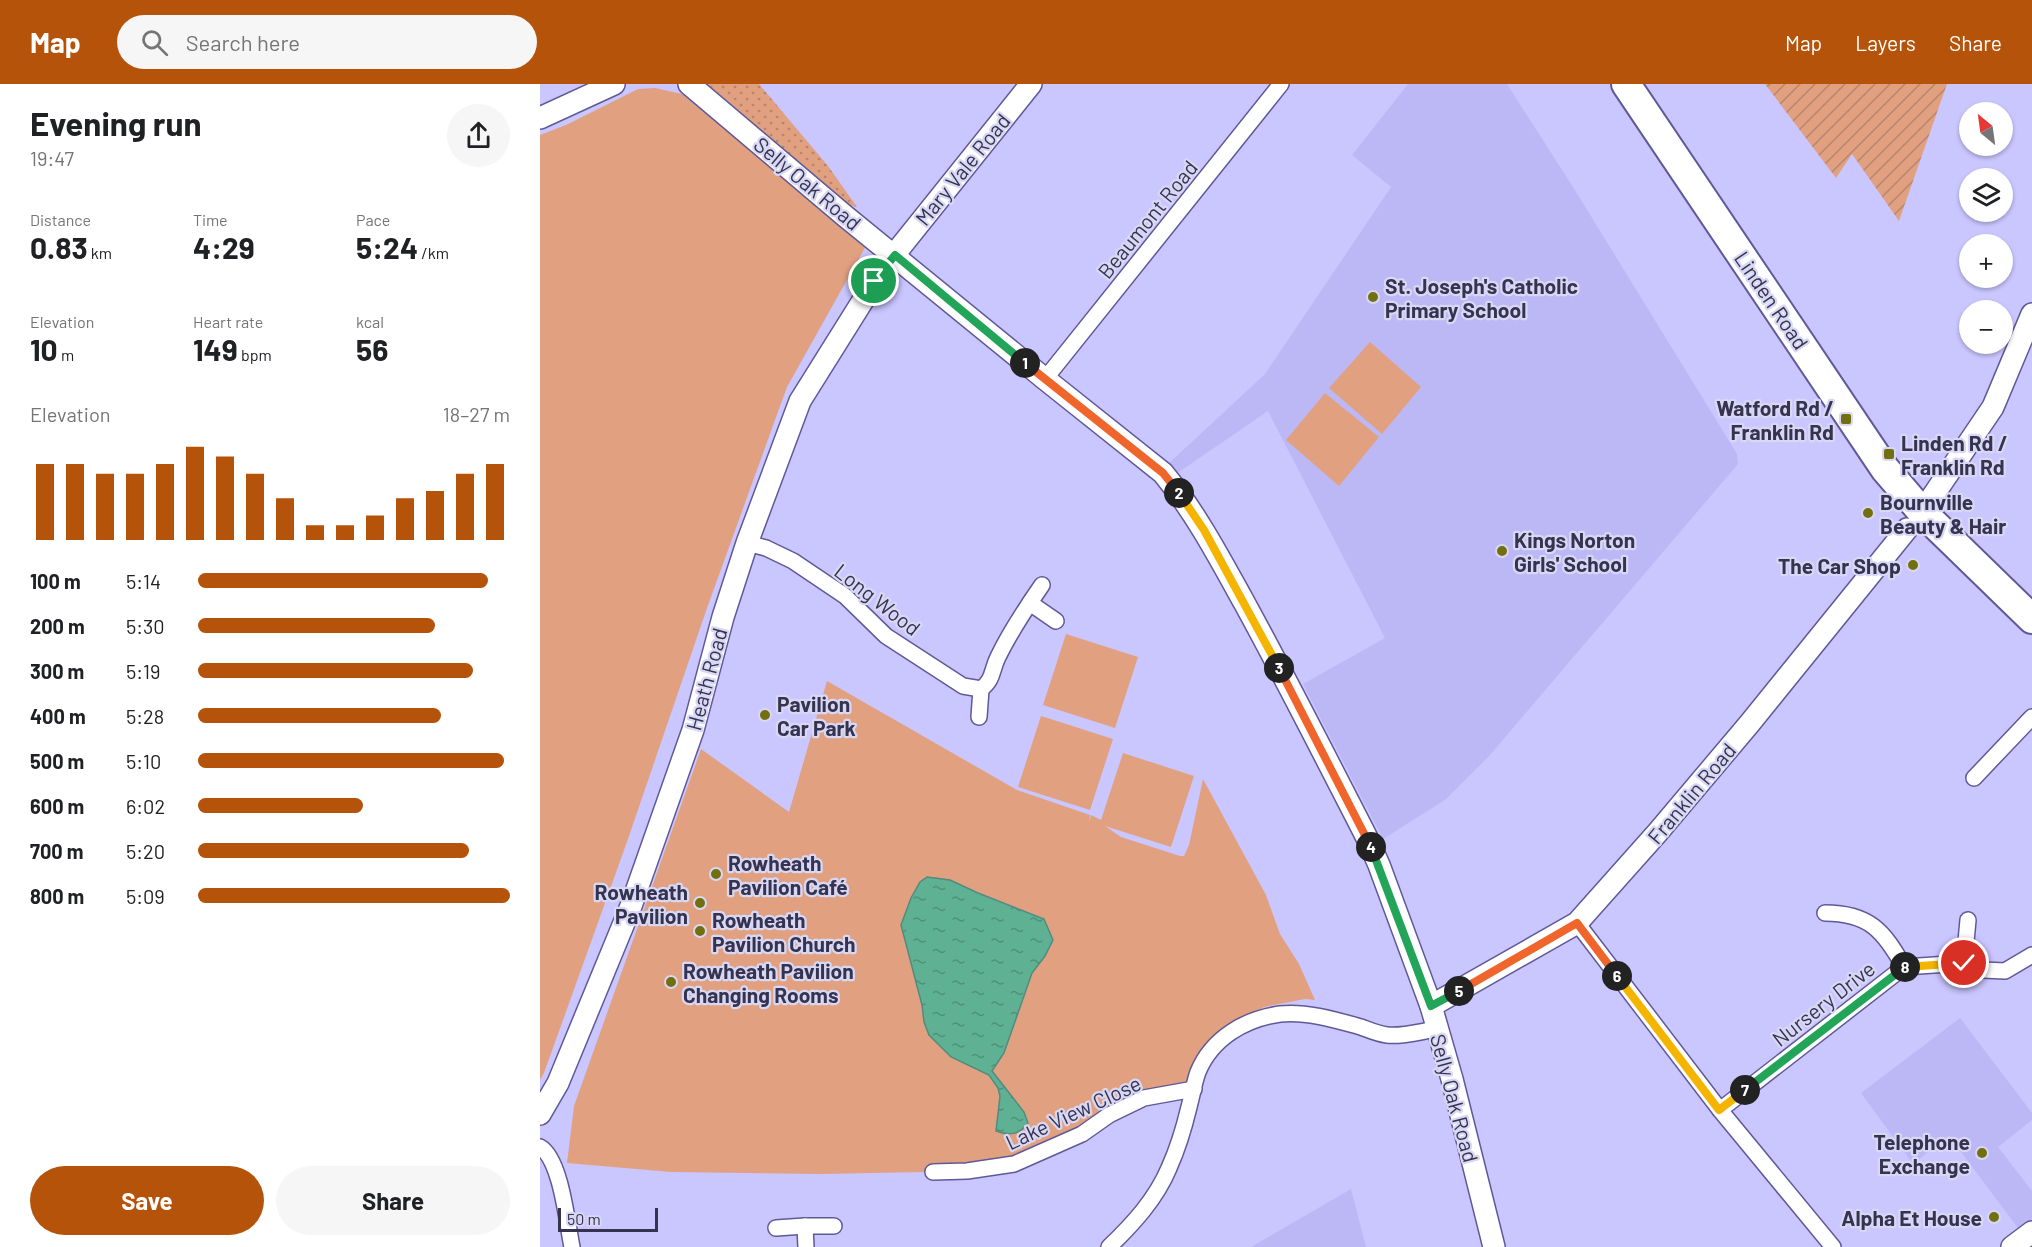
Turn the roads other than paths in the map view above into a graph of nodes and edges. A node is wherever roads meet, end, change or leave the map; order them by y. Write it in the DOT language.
graph roads {
  1 [pos="614,84"];
  2 [pos="689,84"];
  3 [pos="1030,84"];
  4 [pos="1281,84"];
  5 [pos="1626,84"];
  6 [pos="540,118"];
  7 [pos="895,255"];
  8 [pos="2032,314"];
  9 [pos="1045,380"];
  10 [pos="1914,520"];
  11 [pos="747,543"];
  12 [pos="1042,585"];
  13 [pos="1030,603"];
  14 [pos="2032,619"];
  15 [pos="1056,621"];
  16 [pos="981,689"];
  17 [pos="979,717"];
  18 [pos="2032,717"];
  19 [pos="1974,778"];
  20 [pos="1825,913"];
  21 [pos="1968,920"];
  22 [pos="1577,923"];
  23 [pos="2032,955"];
  24 [pos="1964,963"];
  25 [pos="1904,967"];
  26 [pos="1431,1006"];
  27 [pos="1437,1029"];
  28 [pos="1194,1089"];
  29 [pos="1719,1110"];
  30 [pos="540,1114"];
  31 [pos="540,1147"];
  32 [pos="933,1172"];
  33 [pos="806,1226"];
  34 [pos="834,1226"];
  35 [pos="776,1228"];
  36 [pos="2032,1232"];
  37 [pos="572,1247"];
  38 [pos="806,1247"];
  39 [pos="1108,1247"];
  40 [pos="1494,1247"];
  41 [pos="1833,1247"];
  42 [pos="2012,1247"];
  1 -- 6 [label="street"];
  2 -- 7 [label="street, Selly Oak Road"];
  3 -- 7 [label="street, Mary Vale Road"];
  4 -- 9 [label="street, Beaumont Road"];
  5 -- 10 [label="highway, Linden Road"];
  7 -- 9 [label="street, Selly Oak Road"];
  7 -- 11 [label="street, Heath Road"];
  8 -- 10 [label="street, Franklin Road"];
  9 -- 26 [label="street, Selly Oak Road"];
  10 -- 14 [label="highway, Linden Road"];
  10 -- 22 [label="street, Franklin Road"];
  11 -- 16 [label="street, Long Wood"];
  11 -- 30 [label="street, Heath Road"];
  12 -- 13 [label="street"];
  13 -- 15 [label="street"];
  13 -- 16 [label="street"];
  16 -- 17 [label="street"];
  18 -- 19 [label="street"];
  20 -- 25 [label="street"];
  21 -- 24 [label="street"];
  22 -- 26 [label="street, Franklin Road"];
  22 -- 29 [label="street"];
  23 -- 24 [label="street, Nursery Drive"];
  24 -- 25 [label="street, Nursery Drive"];
  25 -- 29 [label="street, Nursery Drive"];
  26 -- 27 [label="street, Selly Oak Road"];
  27 -- 28 [label="street"];
  27 -- 40 [label="street, Selly Oak Road"];
  28 -- 32 [label="street, Lake View Close"];
  28 -- 39 [label="street"];
  29 -- 41 [label="street"];
  31 -- 37 [label="street"];
  33 -- 34 [label="street"];
  33 -- 35 [label="street"];
  33 -- 38 [label="street"];
  36 -- 42 [label="street"];
}
